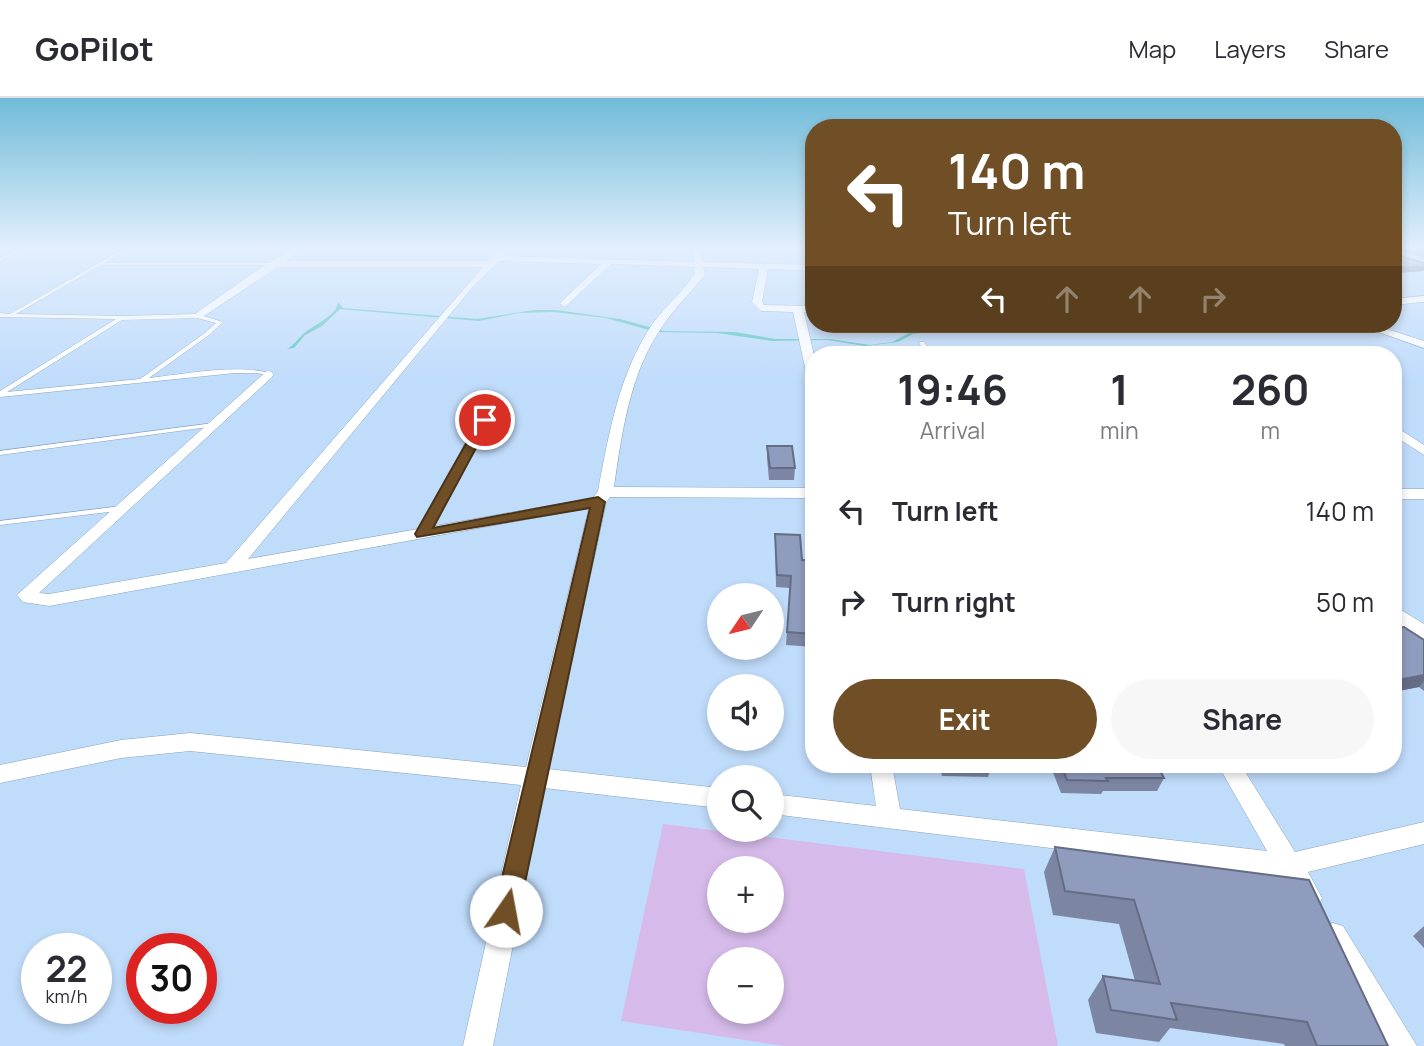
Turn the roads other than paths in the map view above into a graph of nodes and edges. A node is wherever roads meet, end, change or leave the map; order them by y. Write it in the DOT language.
graph roads {
  1 [pos="51,292"];
  2 [pos="231,292"];
  3 [pos="466,292"];
  4 [pos="577,292"];
  5 [pos="688,292"];
  6 [pos="760,292"];
  7 [pos="1424,299"];
  8 [pos="1402,301"];
  9 [pos="565,304"];
  10 [pos="798,309"];
  11 [pos="805,309"];
  12 [pos="0,315"];
  13 [pos="11,315"];
  14 [pos="197,316"];
  15 [pos="122,318"];
  16 [pos="1388,333"];
  17 [pos="922,343"];
  18 [pos="1424,345"];
  19 [pos="806,346"];
  20 [pos="924,346"];
  21 [pos="268,374"];
  22 [pos="141,381"];
  23 [pos="0,395"];
  24 [pos="498,397"];
  25 [pos="214,425"];
  26 [pos="1402,435"];
  27 [pos="1424,451"];
  28 [pos="0,453"];
  29 [pos="805,493"];
  30 [pos="1402,494"];
  31 [pos="1424,494"];
  32 [pos="602,497"];
  33 [pos="121,508"];
  34 [pos="0,523"];
  35 [pos="422,534"];
  36 [pos="230,568"];
  37 [pos="1402,618"];
  38 [pos="1424,634"];
  39 [pos="882,773"];
  40 [pos="1234,773"];
  41 [pos="0,774"];
  42 [pos="535,777"];
  43 [pos="707,797"];
  44 [pos="784,805"];
  45 [pos="890,818"];
  46 [pos="1424,833"];
  47 [pos="1289,865"];
  48 [pos="478,1046"];
  49 [pos="1402,1046"];
  1 -- 13 [label="lane"];
  2 -- 14 [label="street"];
  3 -- 36 [label="street"];
  4 -- 9 [label="street"];
  5 -- 32 [label="street"];
  6 -- 10 [label="street"];
  7 -- 8 [label="street"];
  10 -- 11 [label="street"];
  10 -- 19 [label="street"];
  12 -- 13 [label="lane"];
  13 -- 15 [label="lane"];
  14 -- 15 [label="lane"];
  14 -- 22 [label="lane"];
  15 -- 23 [label="lane"];
  16 -- 18 [label="street"];
  17 -- 20 [label="lane"];
  21 -- 22 [label="lane"];
  21 -- 25 [label="street"];
  22 -- 23 [label="lane"];
  24 -- 35 [label="lane"];
  25 -- 28 [label="lane"];
  25 -- 33 [label="street"];
  26 -- 27 [label="street"];
  29 -- 32 [label="street"];
  30 -- 31 [label="street"];
  32 -- 35 [label="street"];
  32 -- 42 [label="street"];
  33 -- 34 [label="lane"];
  33 -- 36 [label="street"];
  35 -- 36 [label="street"];
  37 -- 38 [label="street"];
  39 -- 45 [label="street"];
  40 -- 47 [label="street"];
  41 -- 42 [label="street"];
  42 -- 43 [label="street"];
  42 -- 48 [label="street"];
  44 -- 45 [label="street"];
  45 -- 47 [label="street"];
  46 -- 47 [label="street"];
  47 -- 49 [label="street"];
}
